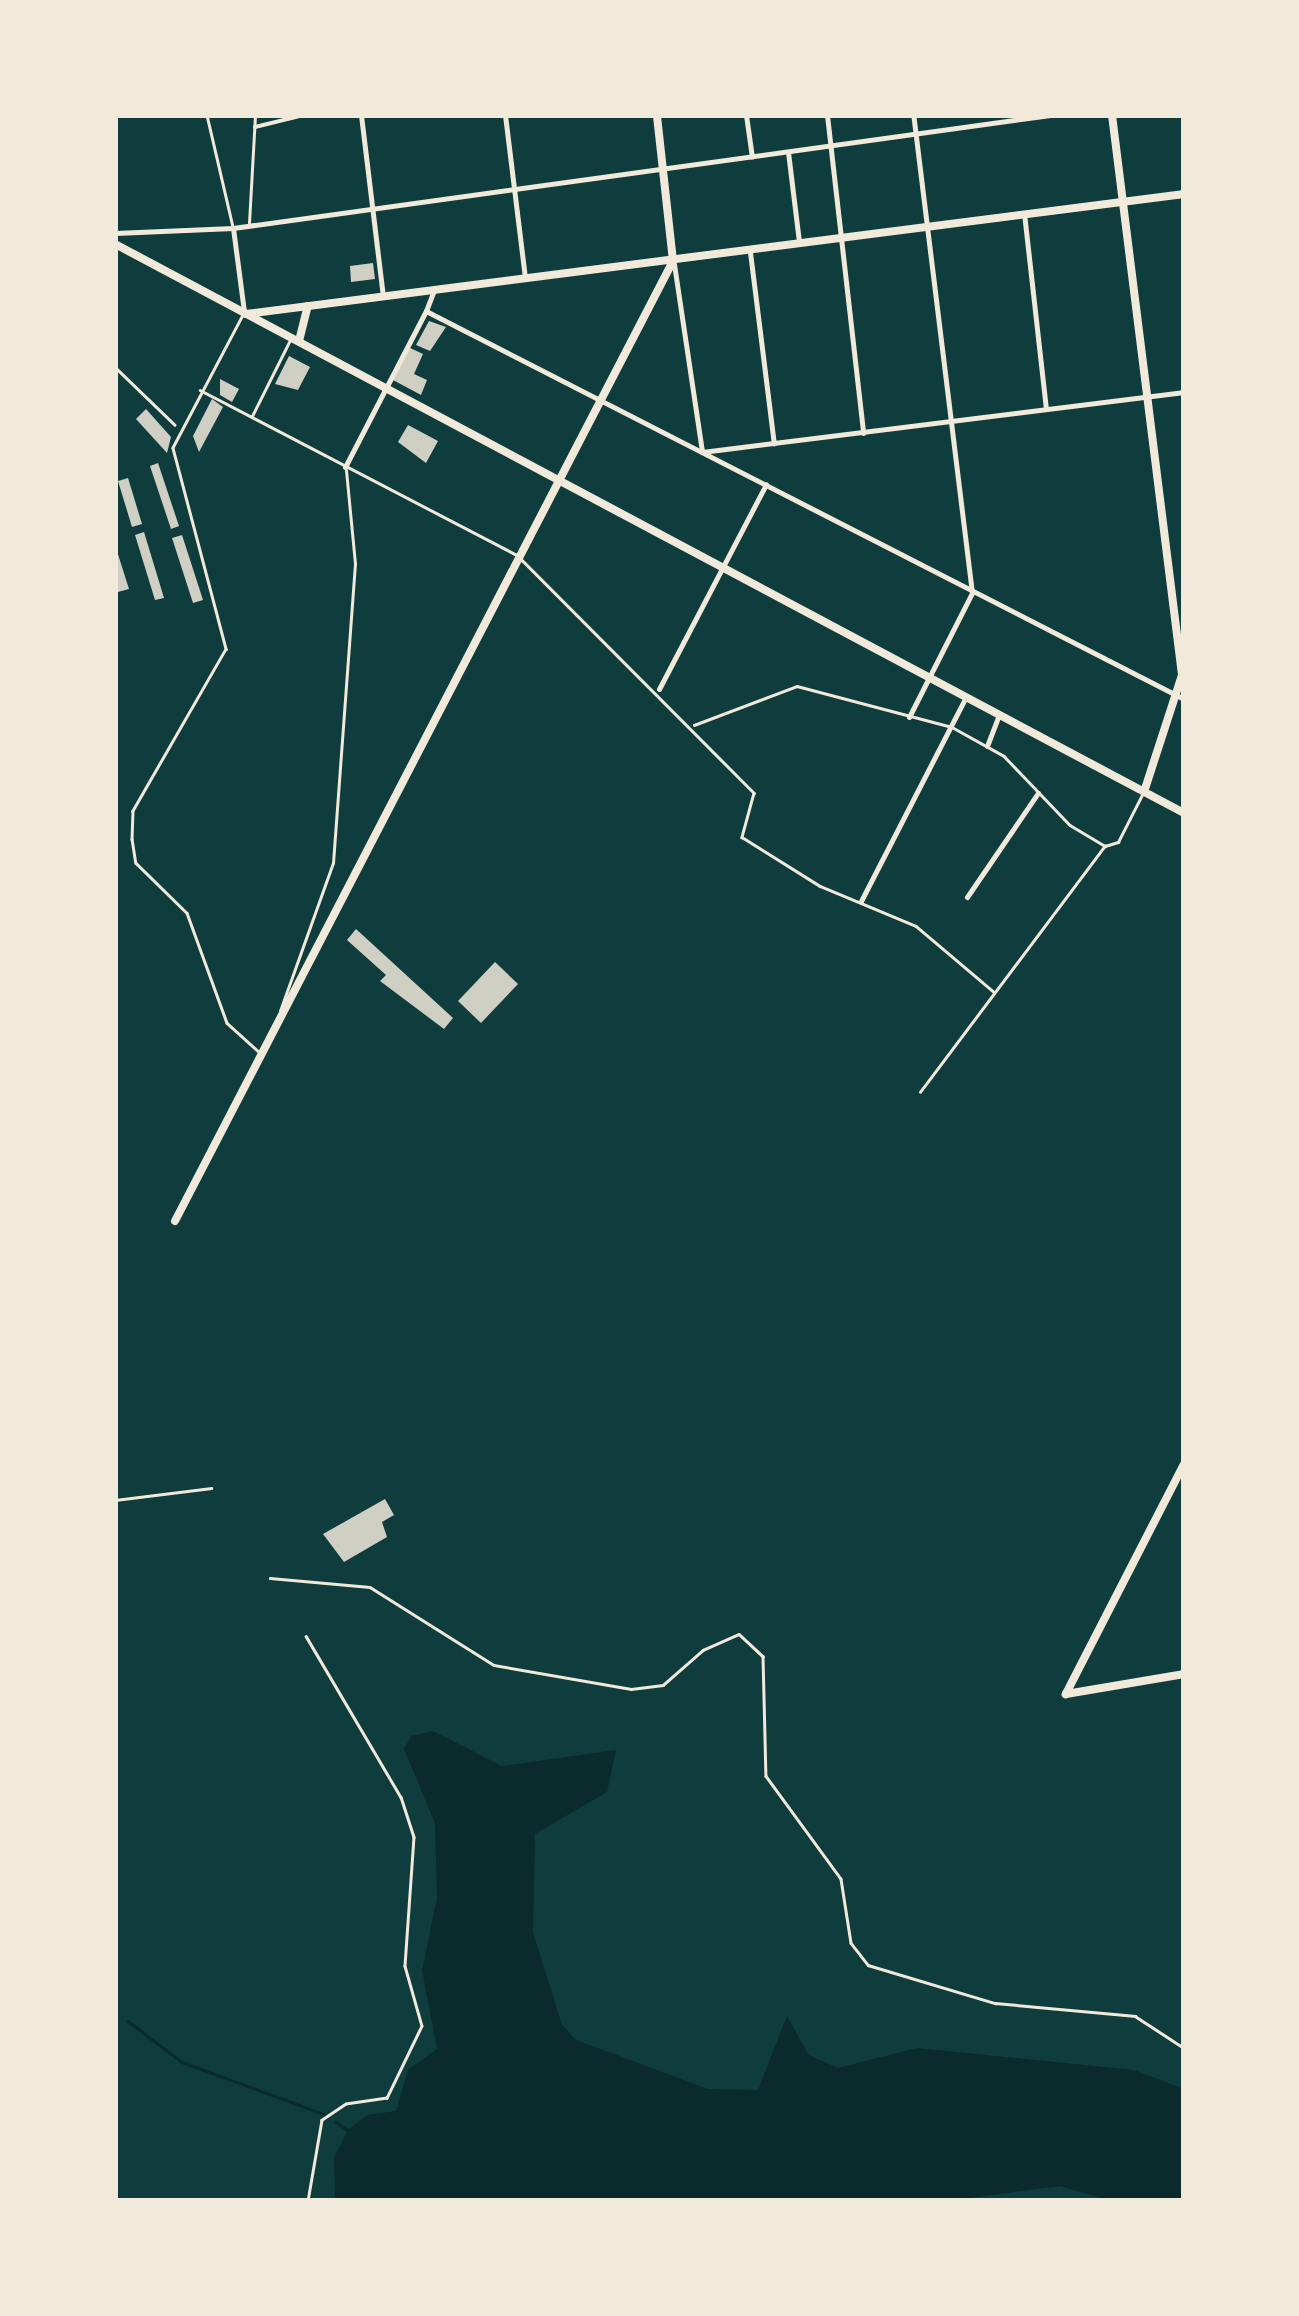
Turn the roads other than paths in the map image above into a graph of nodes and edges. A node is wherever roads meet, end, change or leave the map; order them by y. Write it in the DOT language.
graph roads {
  1 [pos="207,115"];
  2 [pos="255,115"];
  3 [pos="304,115"];
  4 [pos="335,115"];
  5 [pos="398,115"];
  6 [pos="505,115"];
  7 [pos="656,115"];
  8 [pos="746,115"];
  9 [pos="827,115"];
  10 [pos="912,115"];
  11 [pos="1050,115"];
  12 [pos="1112,115"];
  13 [pos="360,117"];
  14 [pos="1012,118"];
  15 [pos="255,126"];
  16 [pos="915,136"];
  17 [pos="832,148"];
  18 [pos="788,152"];
  19 [pos="752,157"];
  20 [pos="663,168"];
  21 [pos="512,190"];
  22 [pos="1184,194"];
  23 [pos="1122,202"];
  24 [pos="372,210"];
  25 [pos="1024,212"];
  26 [pos="249,225"];
  27 [pos="927,225"];
  28 [pos="234,228"];
  29 [pos="115,234"];
  30 [pos="840,240"];
  31 [pos="115,244"];
  32 [pos="800,245"];
  33 [pos="750,252"];
  34 [pos="674,261"];
  35 [pos="525,279"];
  36 [pos="434,290"];
  37 [pos="383,296"];
  38 [pos="308,306"];
  39 [pos="426,311"];
  40 [pos="244,314"];
  41 [pos="295,339"];
  42 [pos="115,367"];
  43 [pos="386,383"];
  44 [pos="200,390"];
  45 [pos="1184,392"];
  46 [pos="600,397"];
  47 [pos="1148,398"];
  48 [pos="1046,409"];
  49 [pos="252,417"];
  50 [pos="952,422"];
  51 [pos="177,426"];
  52 [pos="863,433"];
  53 [pos="774,444"];
  54 [pos="702,452"];
  55 [pos="345,467"];
  56 [pos="554,483"];
  57 [pos="766,484"];
  58 [pos="517,555"];
  59 [pos="721,571"];
  60 [pos="1184,581"];
  61 [pos="1172,583"];
  62 [pos="972,593"];
  63 [pos="929,677"];
  64 [pos="659,689"];
  65 [pos="966,698"];
  66 [pos="1183,698"];
  67 [pos="999,715"];
  68 [pos="909,717"];
  69 [pos="693,726"];
  70 [pos="952,727"];
  71 [pos="988,746"];
  72 [pos="1144,792"];
  73 [pos="1038,793"];
  74 [pos="1184,813"];
  75 [pos="1105,846"];
  76 [pos="968,897"];
  77 [pos="860,901"];
  78 [pos="994,992"];
  79 [pos="264,1050"];
  80 [pos="920,1092"];
  81 [pos="175,1220"];
  82 [pos="1184,1464"];
  83 [pos="1184,1674"];
  1 -- 28 [label="lane"];
  2 -- 15 [label="lane"];
  3 -- 15 [label="street"];
  4 -- 13 [label="street"];
  5 -- 13 [label="street"];
  6 -- 21 [label="street"];
  7 -- 20 [label="street"];
  8 -- 19 [label="street"];
  9 -- 17 [label="street"];
  10 -- 16 [label="street"];
  11 -- 14 [label="street"];
  12 -- 23 [label="street"];
  13 -- 24 [label="street"];
  14 -- 16 [label="street"];
  15 -- 26 [label="lane"];
  16 -- 17 [label="street"];
  16 -- 27 [label="street"];
  17 -- 18 [label="street"];
  17 -- 30 [label="street"];
  18 -- 19 [label="street"];
  18 -- 32 [label="street"];
  19 -- 20 [label="street"];
  20 -- 21 [label="street"];
  20 -- 34 [label="street"];
  21 -- 24 [label="street"];
  21 -- 35 [label="street"];
  22 -- 23 [label="street"];
  23 -- 25 [label="street"];
  23 -- 47 [label="street"];
  24 -- 26 [label="street"];
  24 -- 37 [label="street"];
  25 -- 27 [label="street"];
  25 -- 48 [label="street"];
  26 -- 28 [label="street"];
  27 -- 30 [label="street"];
  27 -- 50 [label="street"];
  28 -- 29 [label="street"];
  28 -- 40 [label="street"];
  30 -- 32 [label="street"];
  30 -- 52 [label="street"];
  31 -- 40 [label="street"];
  32 -- 33 [label="street"];
  33 -- 34 [label="street"];
  33 -- 53 [label="street"];
  34 -- 35 [label="street"];
  34 -- 46 [label="street"];
  34 -- 54 [label="street"];
  35 -- 36 [label="street"];
  36 -- 37 [label="street"];
  36 -- 39 [label="street"];
  37 -- 38 [label="street"];
  38 -- 40 [label="street"];
  38 -- 41 [label="street"];
  39 -- 43 [label="street"];
  39 -- 46 [label="street"];
  40 -- 41 [label="street"];
  40 -- 44 [label="lane"];
  41 -- 43 [label="street"];
  41 -- 49 [label="lane"];
  42 -- 51 [label="lane"];
  43 -- 55 [label="street"];
  43 -- 56 [label="street"];
  44 -- 49 [label="lane"];
  44 -- 51 [label="lane"];
  45 -- 47 [label="street"];
  46 -- 54 [label="street"];
  46 -- 56 [label="street"];
  47 -- 48 [label="street"];
  47 -- 61 [label="street"];
  48 -- 50 [label="street"];
  49 -- 55 [label="lane"];
  50 -- 52 [label="street"];
  50 -- 62 [label="street"];
  51 -- 79 [label="lane"];
  52 -- 53 [label="street"];
  53 -- 54 [label="street"];
  54 -- 57 [label="street"];
  55 -- 58 [label="lane"];
  55 -- 79 [label="lane"];
  56 -- 58 [label="street"];
  56 -- 59 [label="street"];
  57 -- 59 [label="street"];
  57 -- 62 [label="street"];
  58 -- 64 [label="lane"];
  58 -- 79 [label="street"];
  59 -- 63 [label="street"];
  59 -- 64 [label="street"];
  60 -- 61 [label="street"];
  61 -- 66 [label="street"];
  62 -- 63 [label="street"];
  62 -- 66 [label="street"];
  63 -- 65 [label="street"];
  63 -- 68 [label="street"];
  64 -- 69 [label="lane"];
  65 -- 67 [label="street"];
  65 -- 70 [label="street"];
  66 -- 72 [label="street"];
  67 -- 71 [label="street"];
  67 -- 72 [label="street"];
  68 -- 69 [label="lane"];
  68 -- 70 [label="lane"];
  69 -- 77 [label="lane"];
  70 -- 71 [label="lane"];
  70 -- 77 [label="street"];
  71 -- 73 [label="lane"];
  72 -- 74 [label="street"];
  72 -- 75 [label="lane"];
  73 -- 75 [label="lane"];
  73 -- 76 [label="street"];
  75 -- 78 [label="lane"];
  77 -- 78 [label="lane"];
  78 -- 80 [label="lane"];
  79 -- 81 [label="street"];
  82 -- 83 [label="street"];
}
